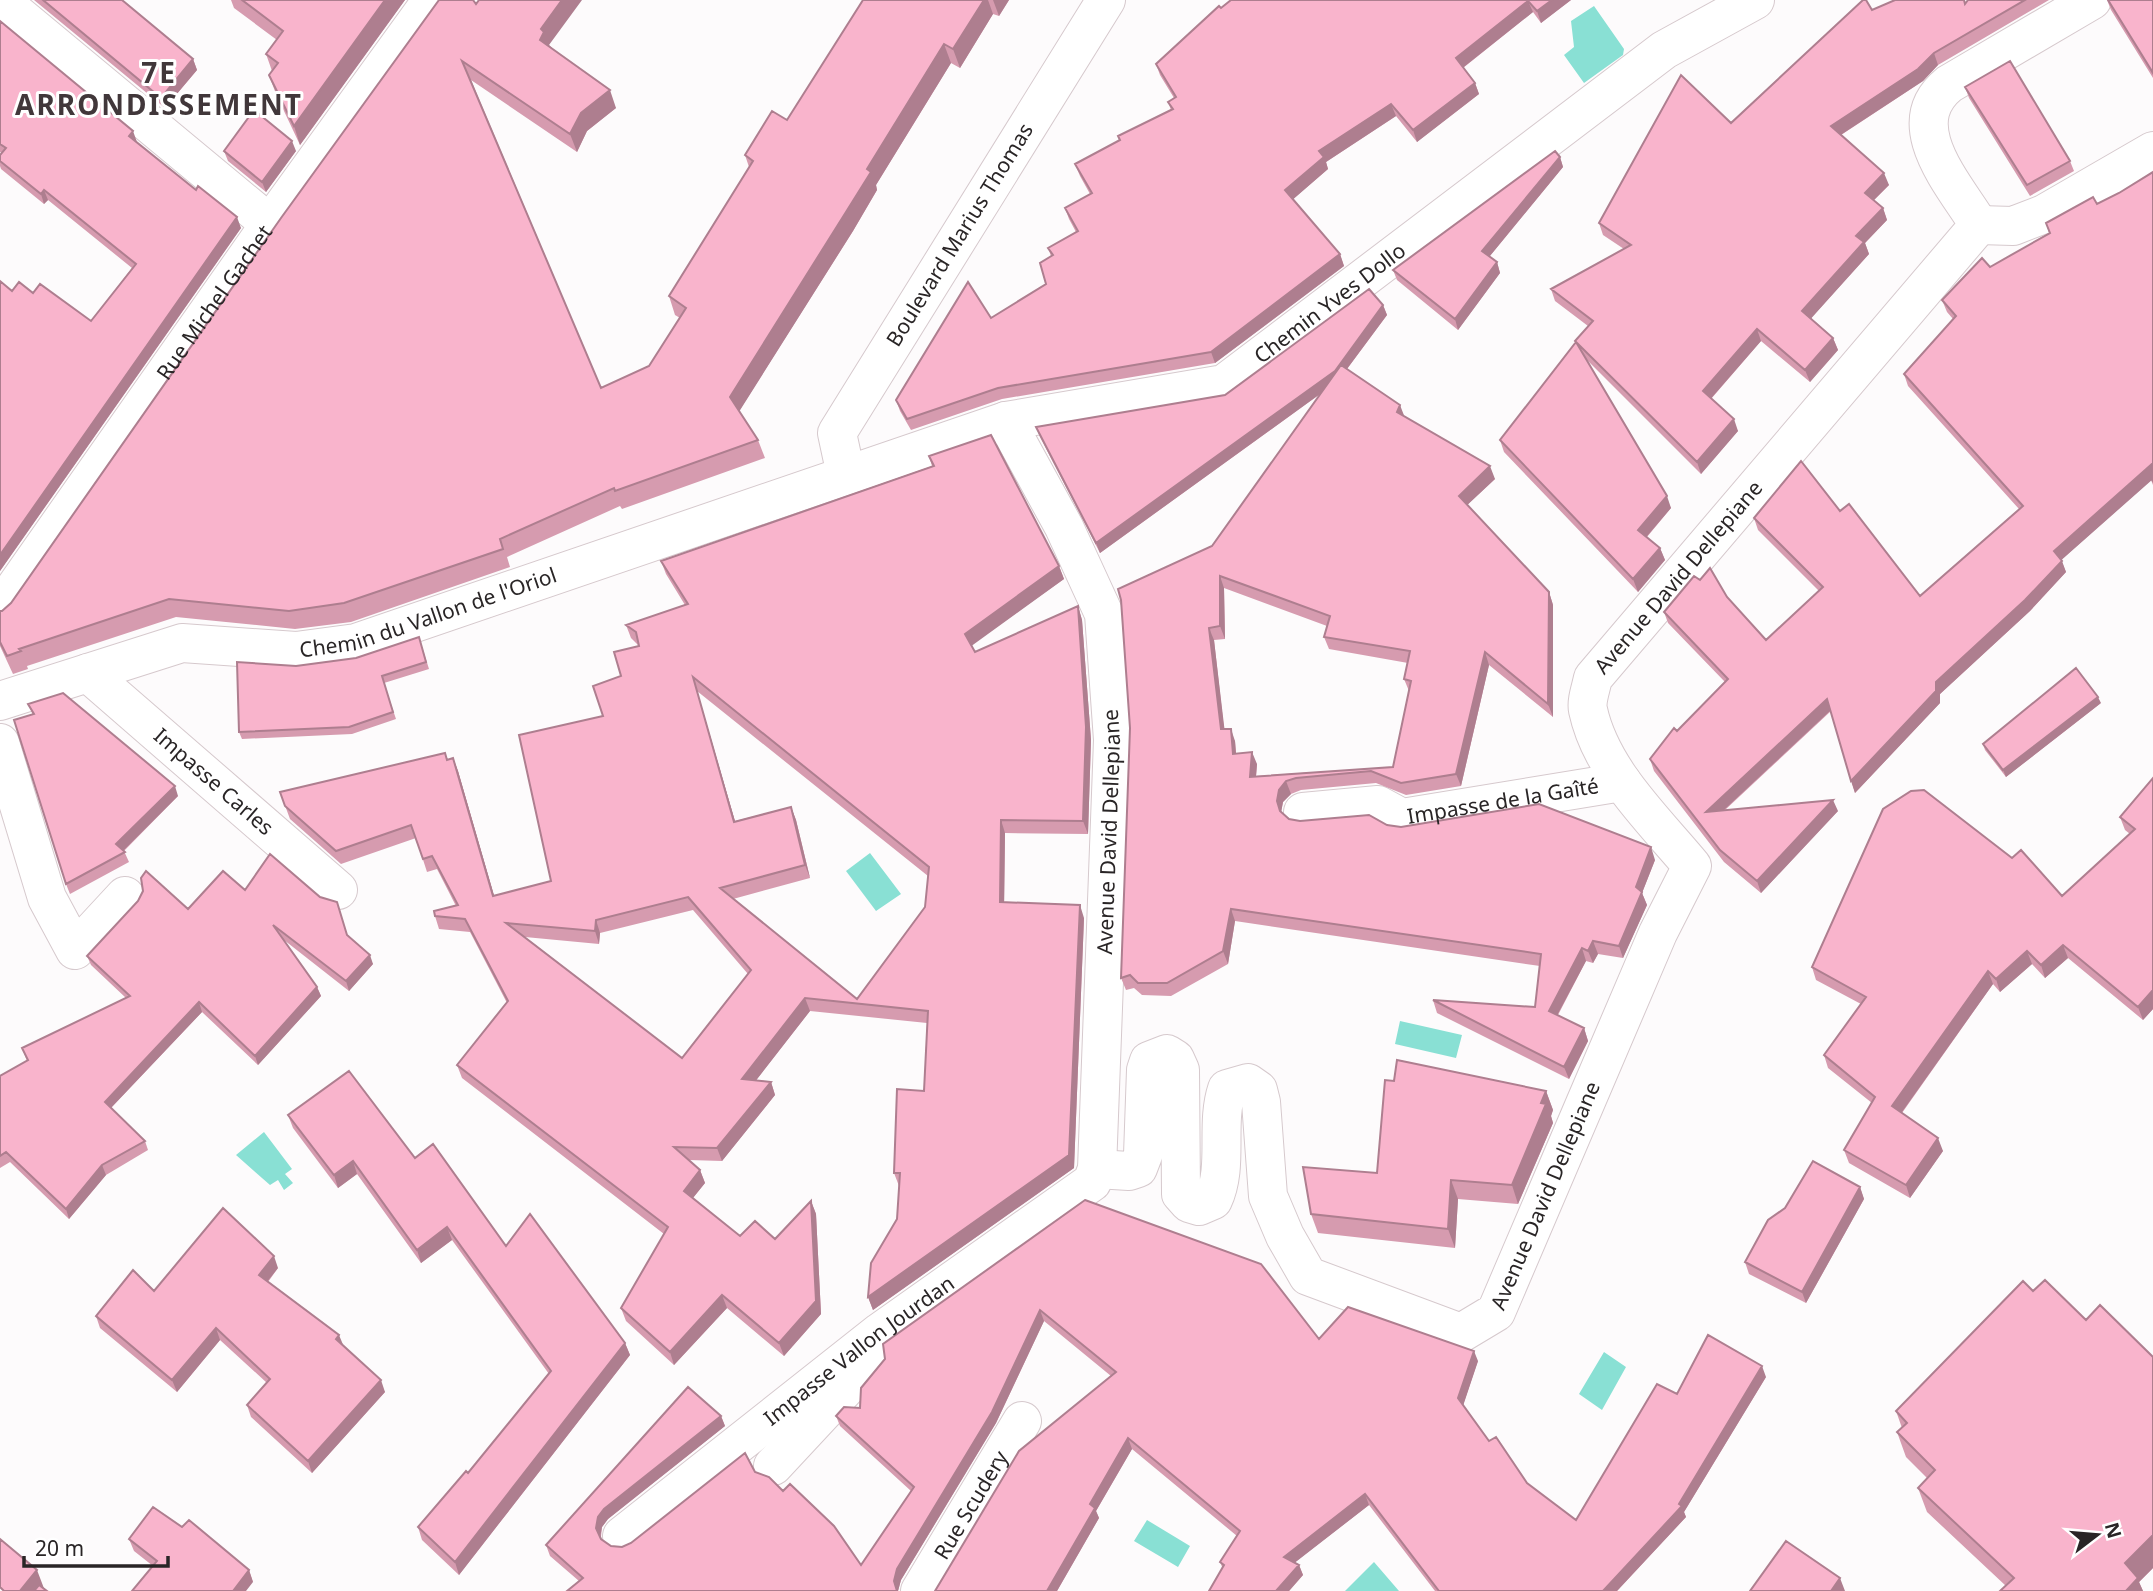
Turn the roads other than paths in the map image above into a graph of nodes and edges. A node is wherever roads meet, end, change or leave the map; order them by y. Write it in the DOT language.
graph roads {
  1 [pos="0,0"];
  2 [pos="432,0"];
  3 [pos="1106,0"];
  4 [pos="1755,0"];
  5 [pos="2092,0"];
  6 [pos="2153,151"];
  7 [pos="270,224"];
  8 [pos="1979,225"];
  9 [pos="1006,421"];
  10 [pos="846,475"];
  11 [pos="0,608"];
  12 [pos="88,673"];
  13 [pos="0,701"];
  14 [pos="0,743"];
  15 [pos="1622,782"];
  16 [pos="1303,812"];
  17 [pos="338,890"];
  18 [pos="125,896"];
  19 [pos="1097,1169"];
  20 [pos="880,1332"];
  21 [pos="1022,1421"];
  22 [pos="773,1466"];
  23 [pos="622,1536"];
  24 [pos="920,1591"];
  1 -- 7 [label="street"];
  2 -- 7 [label="street, Rue Michel Gachet"];
  3 -- 10 [label="street, Boulevard Marius Thomas"];
  4 -- 9 [label="street, Chemin Yves Dollo"];
  5 -- 8 [label="street"];
  6 -- 8 [label="street"];
  7 -- 11 [label="street, Rue Michel Gachet"];
  8 -- 15 [label="street, Avenue David Dellepiane"];
  9 -- 10 [label="street, Chemin Yves Dollo"];
  9 -- 19 [label="street, Avenue David Dellepiane"];
  10 -- 12 [label="street, Chemin du Vallon de l'Oriol"];
  12 -- 13 [label="street, Chemin du Vallon de l'Oriol"];
  12 -- 17 [label="street, Impasse Carles"];
  14 -- 18 [label="street"];
  15 -- 16 [label="street, Impasse de la Gaîté"];
  15 -- 19 [label="street, Avenue David Dellepiane"];
  19 -- 20 [label="street, Impasse Vallon Jourdan"];
  20 -- 22 [label="street"];
  20 -- 23 [label="street, Impasse Vallon Jourdan"];
  21 -- 24 [label="street, Rue Scudery"];
}
